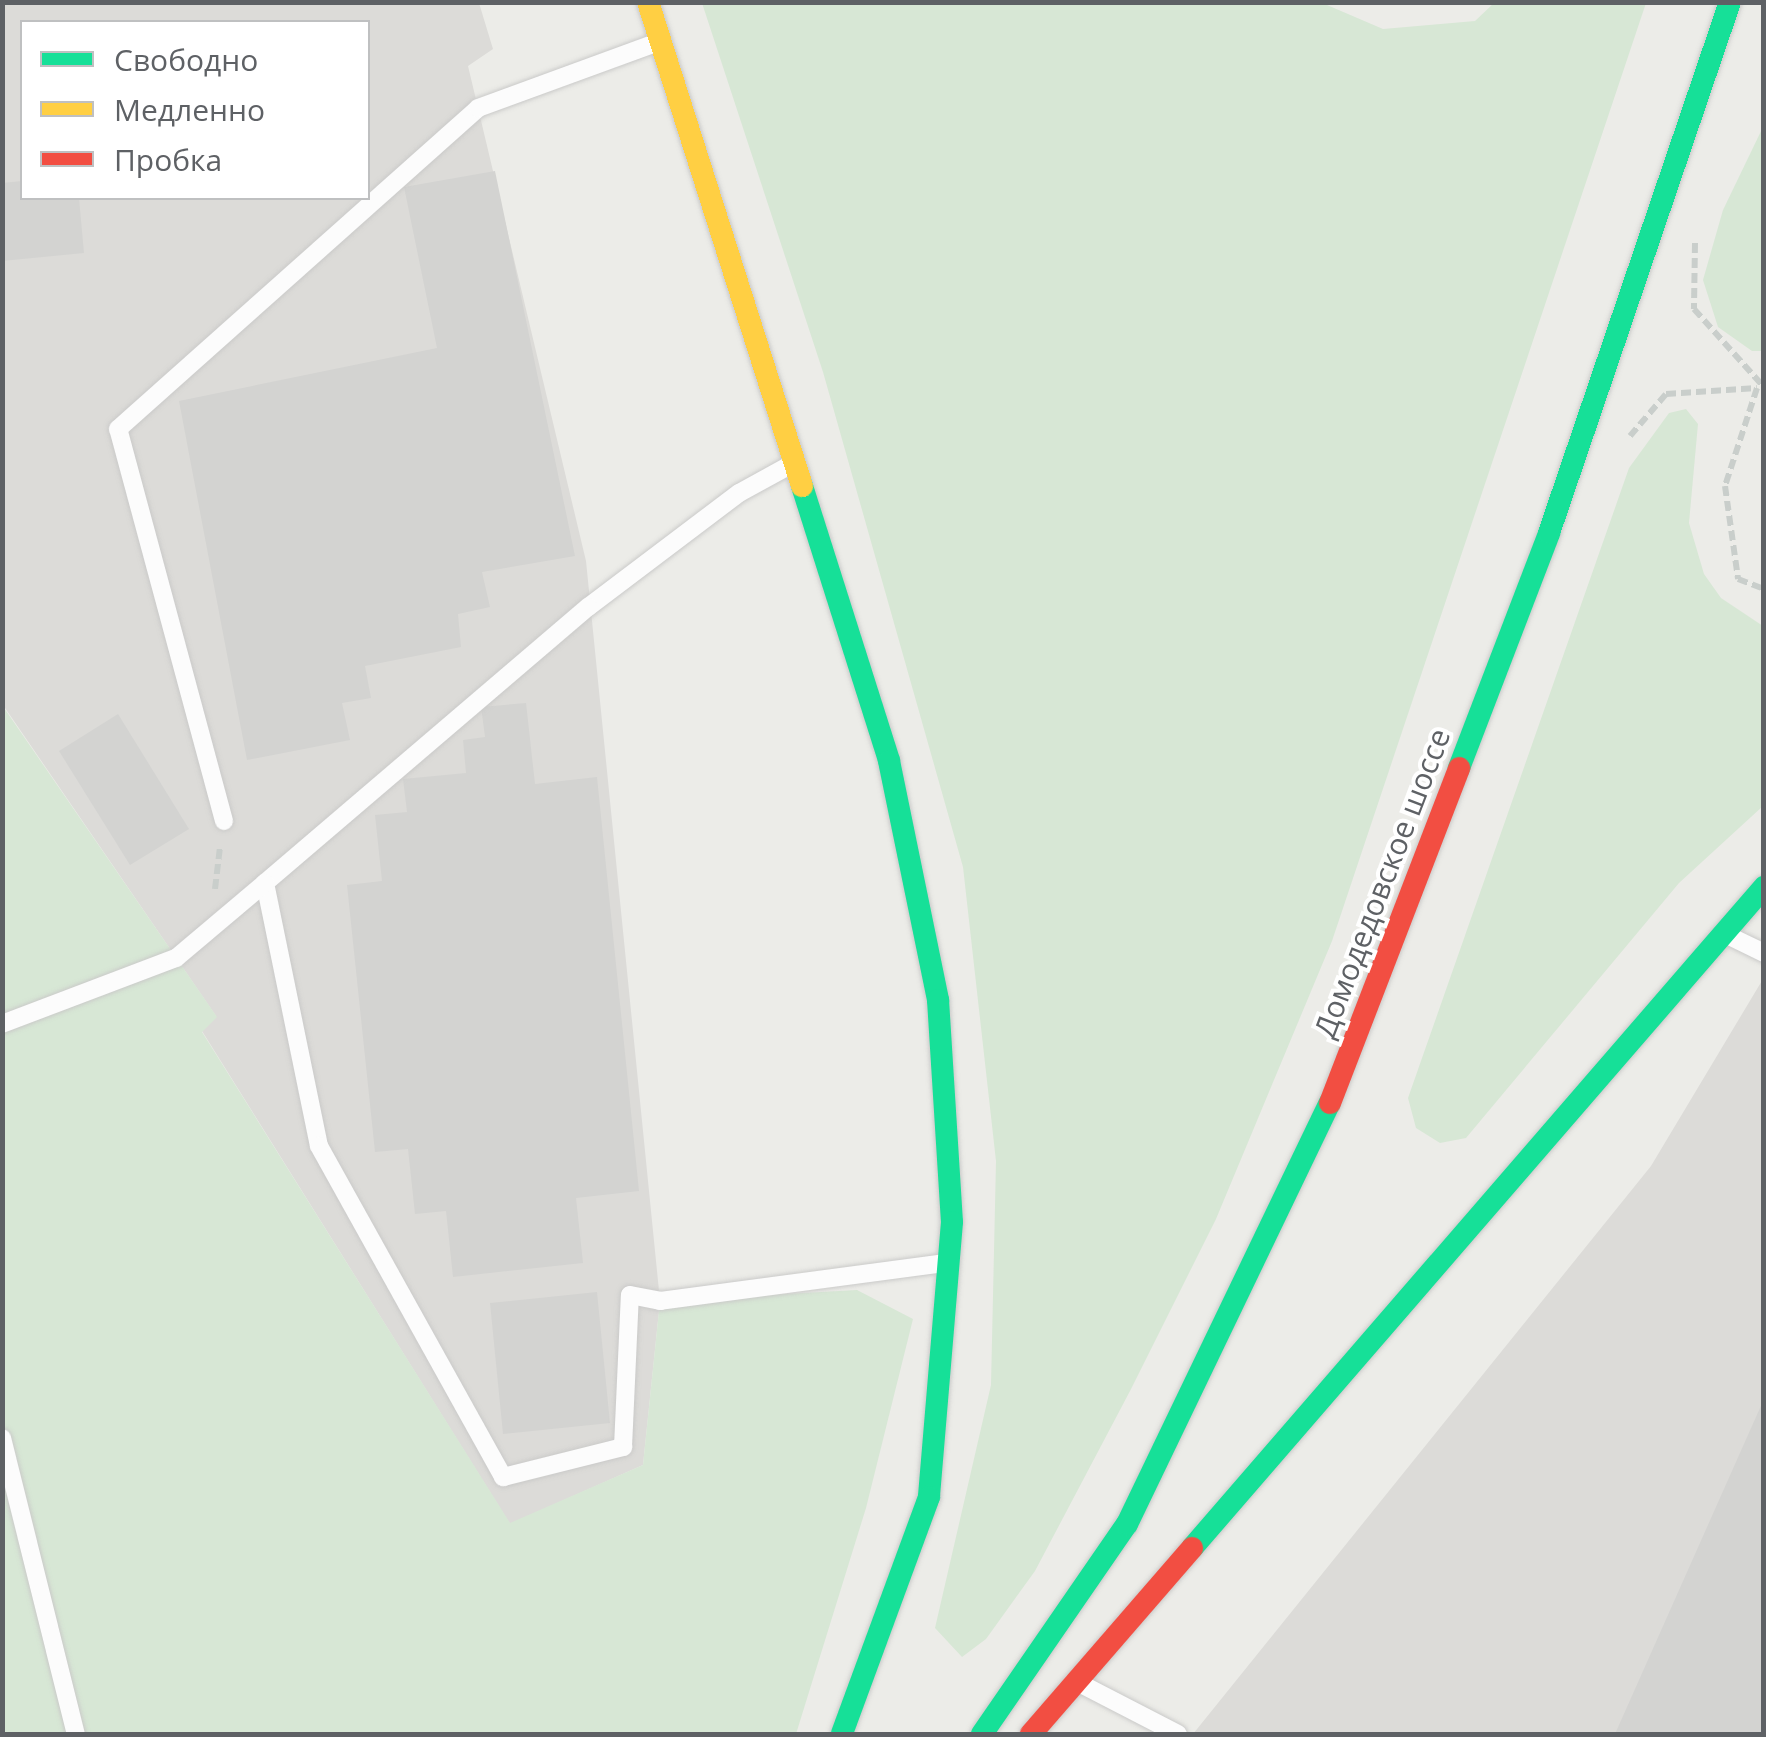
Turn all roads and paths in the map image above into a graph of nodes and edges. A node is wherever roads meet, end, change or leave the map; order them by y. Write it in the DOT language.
graph roads {
  1 [pos="648,2"];
  2 [pos="1730,2"];
  3 [pos="661,41"];
  4 [pos="1696,232"];
  5 [pos="1760,387"];
  6 [pos="1619,450"];
  7 [pos="798,462"];
  8 [pos="1764,589"];
  9 [pos="224,820"];
  10 [pos="265,883"];
  11 [pos="1764,886"];
  12 [pos="1718,931"];
  13 [pos="1764,953"];
  14 [pos="2,1024"];
  15 [pos="949,1263"];
  16 [pos="2,1438"];
  17 [pos="1076,1682"];
  18 [pos="76,1734"];
  19 [pos="842,1734"];
  20 [pos="982,1734"];
  21 [pos="1032,1734"];
  22 [pos="1178,1734"];
  1 -- 3 [label="main road"];
  2 -- 20 [label="main road, Домодедовское шоссе"];
  3 -- 7 [label="main road"];
  3 -- 9 [label="lane"];
  4 -- 5 [label="path"];
  5 -- 6 [label="path"];
  5 -- 8 [label="path"];
  7 -- 10 [label="lane"];
  7 -- 15 [label="main road"];
  9 -- 10 [label="path"];
  10 -- 14 [label="lane"];
  10 -- 15 [label="lane"];
  11 -- 12 [label="main road"];
  12 -- 13 [label="lane"];
  12 -- 17 [label="main road"];
  15 -- 19 [label="main road"];
  16 -- 18 [label="lane"];
  17 -- 21 [label="main road"];
  17 -- 22 [label="lane"];
}
